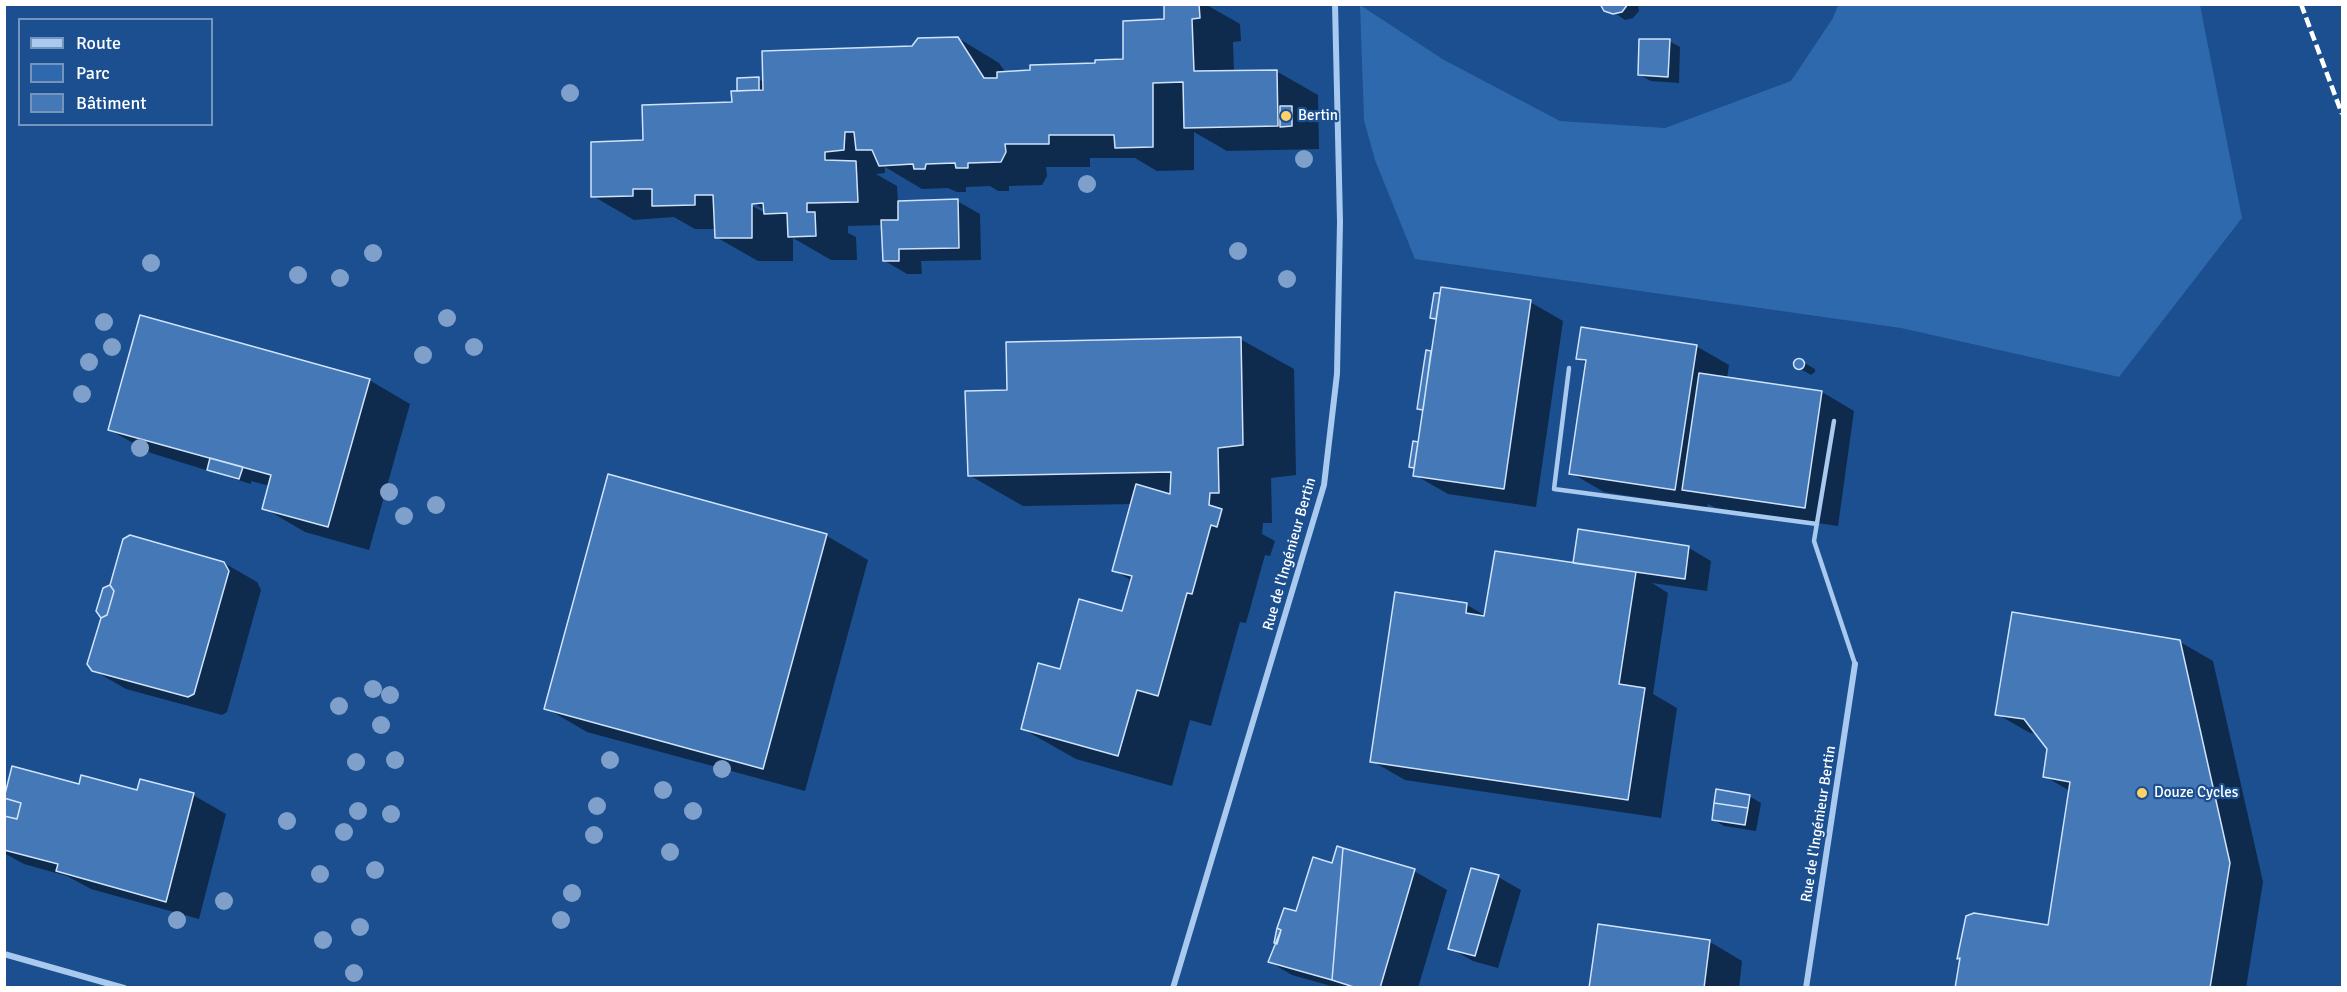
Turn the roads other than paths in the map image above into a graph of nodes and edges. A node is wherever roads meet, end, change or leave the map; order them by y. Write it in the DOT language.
graph roads {
  1 [pos="1335,4"];
  2 [pos="1569,368"];
  3 [pos="1834,421"];
  4 [pos="1817,524"];
  5 [pos="1855,664"];
  6 [pos="4,954"];
  7 [pos="124,987"];
  8 [pos="1173,987"];
  9 [pos="1806,987"];
  1 -- 8 [label="street, Rue de l'Ingénieur Bertin"];
  2 -- 4 [label="lane"];
  3 -- 4 [label="lane"];
  4 -- 5 [label="lane"];
  5 -- 9 [label="street, Rue de l'Ingénieur Bertin"];
  6 -- 7 [label="street"];
}
